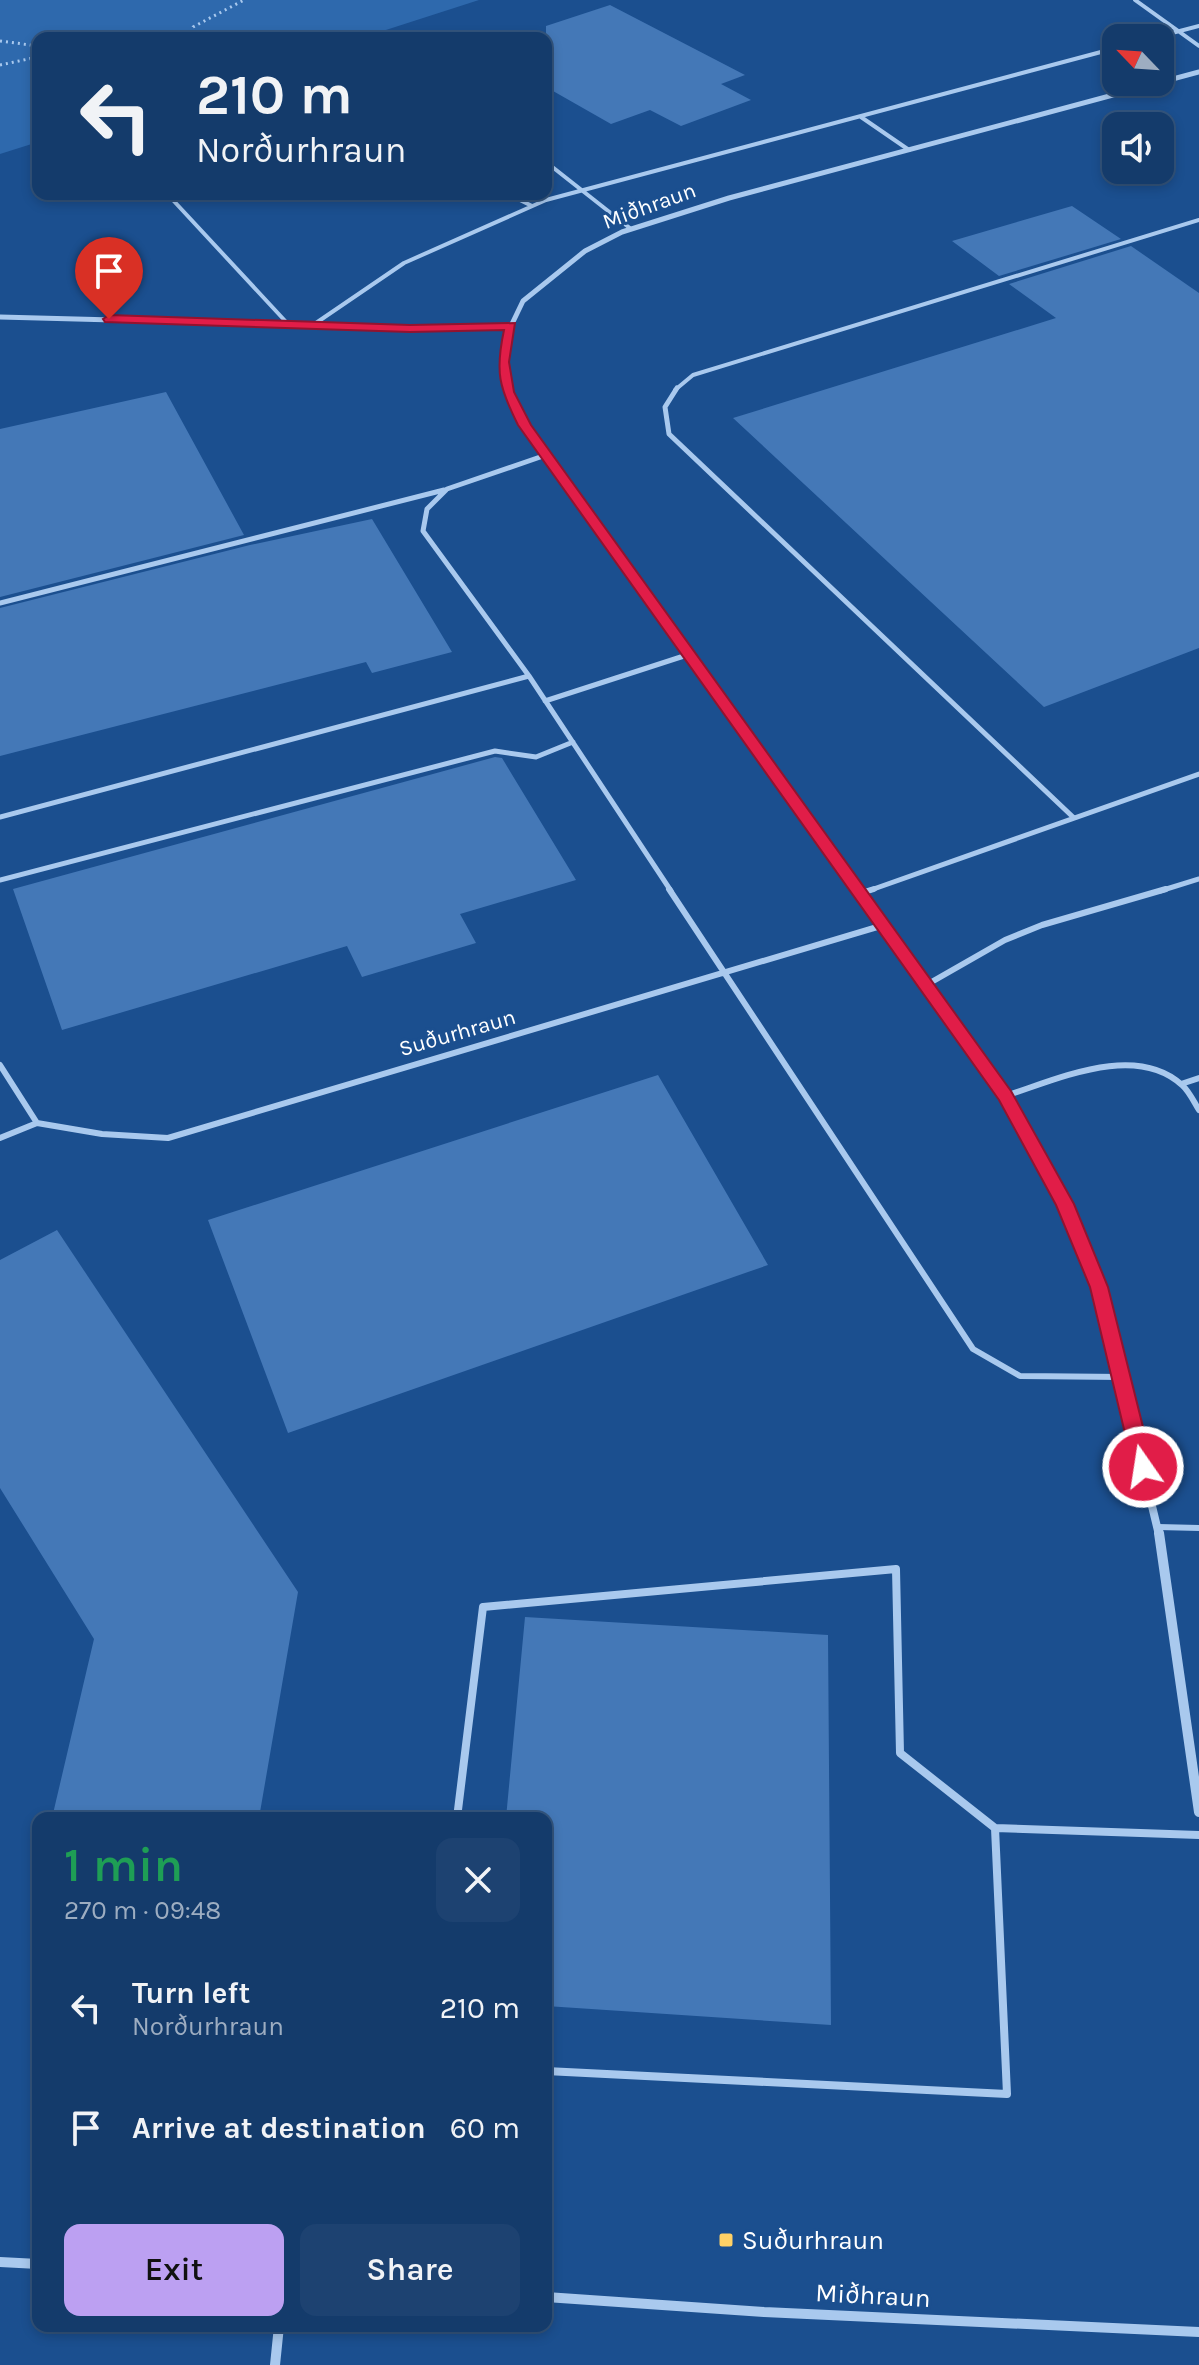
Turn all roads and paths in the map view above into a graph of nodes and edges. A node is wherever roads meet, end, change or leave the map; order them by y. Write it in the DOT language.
graph roads {
  1 [pos="244,0"];
  2 [pos="1135,0"];
  3 [pos="1199,26"];
  4 [pos="1178,31"];
  5 [pos="191,32"];
  6 [pos="1174,32"];
  7 [pos="0,41"];
  8 [pos="32,45"];
  9 [pos="1199,46"];
  10 [pos="1102,52"];
  11 [pos="32,58"];
  12 [pos="0,65"];
  13 [pos="1199,72"];
  14 [pos="861,117"];
  15 [pos="909,150"];
  16 [pos="552,167"];
  17 [pos="580,189"];
  18 [pos="552,199"];
  19 [pos="173,200"];
  20 [pos="520,200"];
  21 [pos="549,200"];
  22 [pos="532,206"];
  23 [pos="1199,220"];
  24 [pos="631,229"];
  25 [pos="0,317"];
  26 [pos="288,324"];
  27 [pos="313,325"];
  28 [pos="511,326"];
  29 [pos="546,455"];
  30 [pos="447,489"];
  31 [pos="0,603"];
  32 [pos="687,655"];
  33 [pos="529,676"];
  34 [pos="545,701"];
  35 [pos="573,742"];
  36 [pos="1199,774"];
  37 [pos="0,817"];
  38 [pos="1074,818"];
  39 [pos="1199,879"];
  40 [pos="0,880"];
  41 [pos="861,893"];
  42 [pos="884,925"];
  43 [pos="727,973"];
  44 [pos="928,984"];
  45 [pos="0,1065"];
  46 [pos="1199,1078"];
  47 [pos="1181,1084"];
  48 [pos="1005,1096"];
  49 [pos="1199,1110"];
  50 [pos="37,1123"];
  51 [pos="0,1138"];
  52 [pos="1122,1377"];
  53 [pos="1158,1527"];
  54 [pos="1199,1528"];
  55 [pos="458,1812"];
  56 [pos="1199,1812"];
  57 [pos="995,1828"];
  58 [pos="1199,1835"];
  59 [pos="552,2071"];
  60 [pos="0,2262"];
  61 [pos="32,2264"];
  62 [pos="552,2297"];
  63 [pos="278,2332"];
  64 [pos="1199,2332"];
  65 [pos="275,2365"];
  1 -- 5 [label="path"];
  2 -- 4 [label="lane"];
  3 -- 4 [label="lane"];
  4 -- 6 [label="lane"];
  4 -- 9 [label="lane"];
  7 -- 8 [label="path"];
  10 -- 14 [label="lane"];
  11 -- 12 [label="path"];
  13 -- 15 [label="street, Miðhraun"];
  14 -- 15 [label="lane"];
  14 -- 17 [label="lane"];
  15 -- 24 [label="street, Miðhraun"];
  16 -- 17 [label="lane"];
  17 -- 18 [label="lane"];
  17 -- 24 [label="lane"];
  19 -- 26 [label="lane"];
  20 -- 22 [label="lane"];
  21 -- 22 [label="lane"];
  22 -- 27 [label="lane"];
  23 -- 38 [label="lane"];
  24 -- 28 [label="street, Miðhraun"];
  25 -- 26 [label="street"];
  26 -- 27 [label="street"];
  27 -- 28 [label="street"];
  28 -- 29 [label="street, Miðhraun"];
  29 -- 30 [label="lane"];
  29 -- 32 [label="street, Miðhraun"];
  30 -- 31 [label="lane"];
  30 -- 33 [label="lane"];
  32 -- 34 [label="lane"];
  32 -- 41 [label="street, Miðhraun"];
  33 -- 34 [label="lane"];
  33 -- 37 [label="lane"];
  34 -- 35 [label="lane"];
  35 -- 40 [label="lane"];
  35 -- 43 [label="lane"];
  36 -- 38 [label="lane"];
  38 -- 41 [label="lane"];
  39 -- 44 [label="lane"];
  41 -- 42 [label="street, Miðhraun"];
  42 -- 43 [label="lane, Suðurhraun"];
  42 -- 44 [label="street, Miðhraun"];
  43 -- 50 [label="lane, Suðurhraun"];
  43 -- 52 [label="lane"];
  44 -- 48 [label="street, Miðhraun"];
  45 -- 50 [label="lane"];
  46 -- 47 [label="lane"];
  47 -- 48 [label="lane"];
  47 -- 49 [label="lane"];
  48 -- 52 [label="street, Miðhraun"];
  50 -- 51 [label="lane"];
  52 -- 53 [label="street, Miðhraun"];
  53 -- 54 [label="lane"];
  53 -- 56 [label="street, Miðhraun"];
  55 -- 57 [label="lane"];
  57 -- 58 [label="lane"];
  57 -- 59 [label="lane"];
  60 -- 61 [label="street"];
  62 -- 64 [label="street, Miðhraun"];
  63 -- 65 [label="street"];
}
